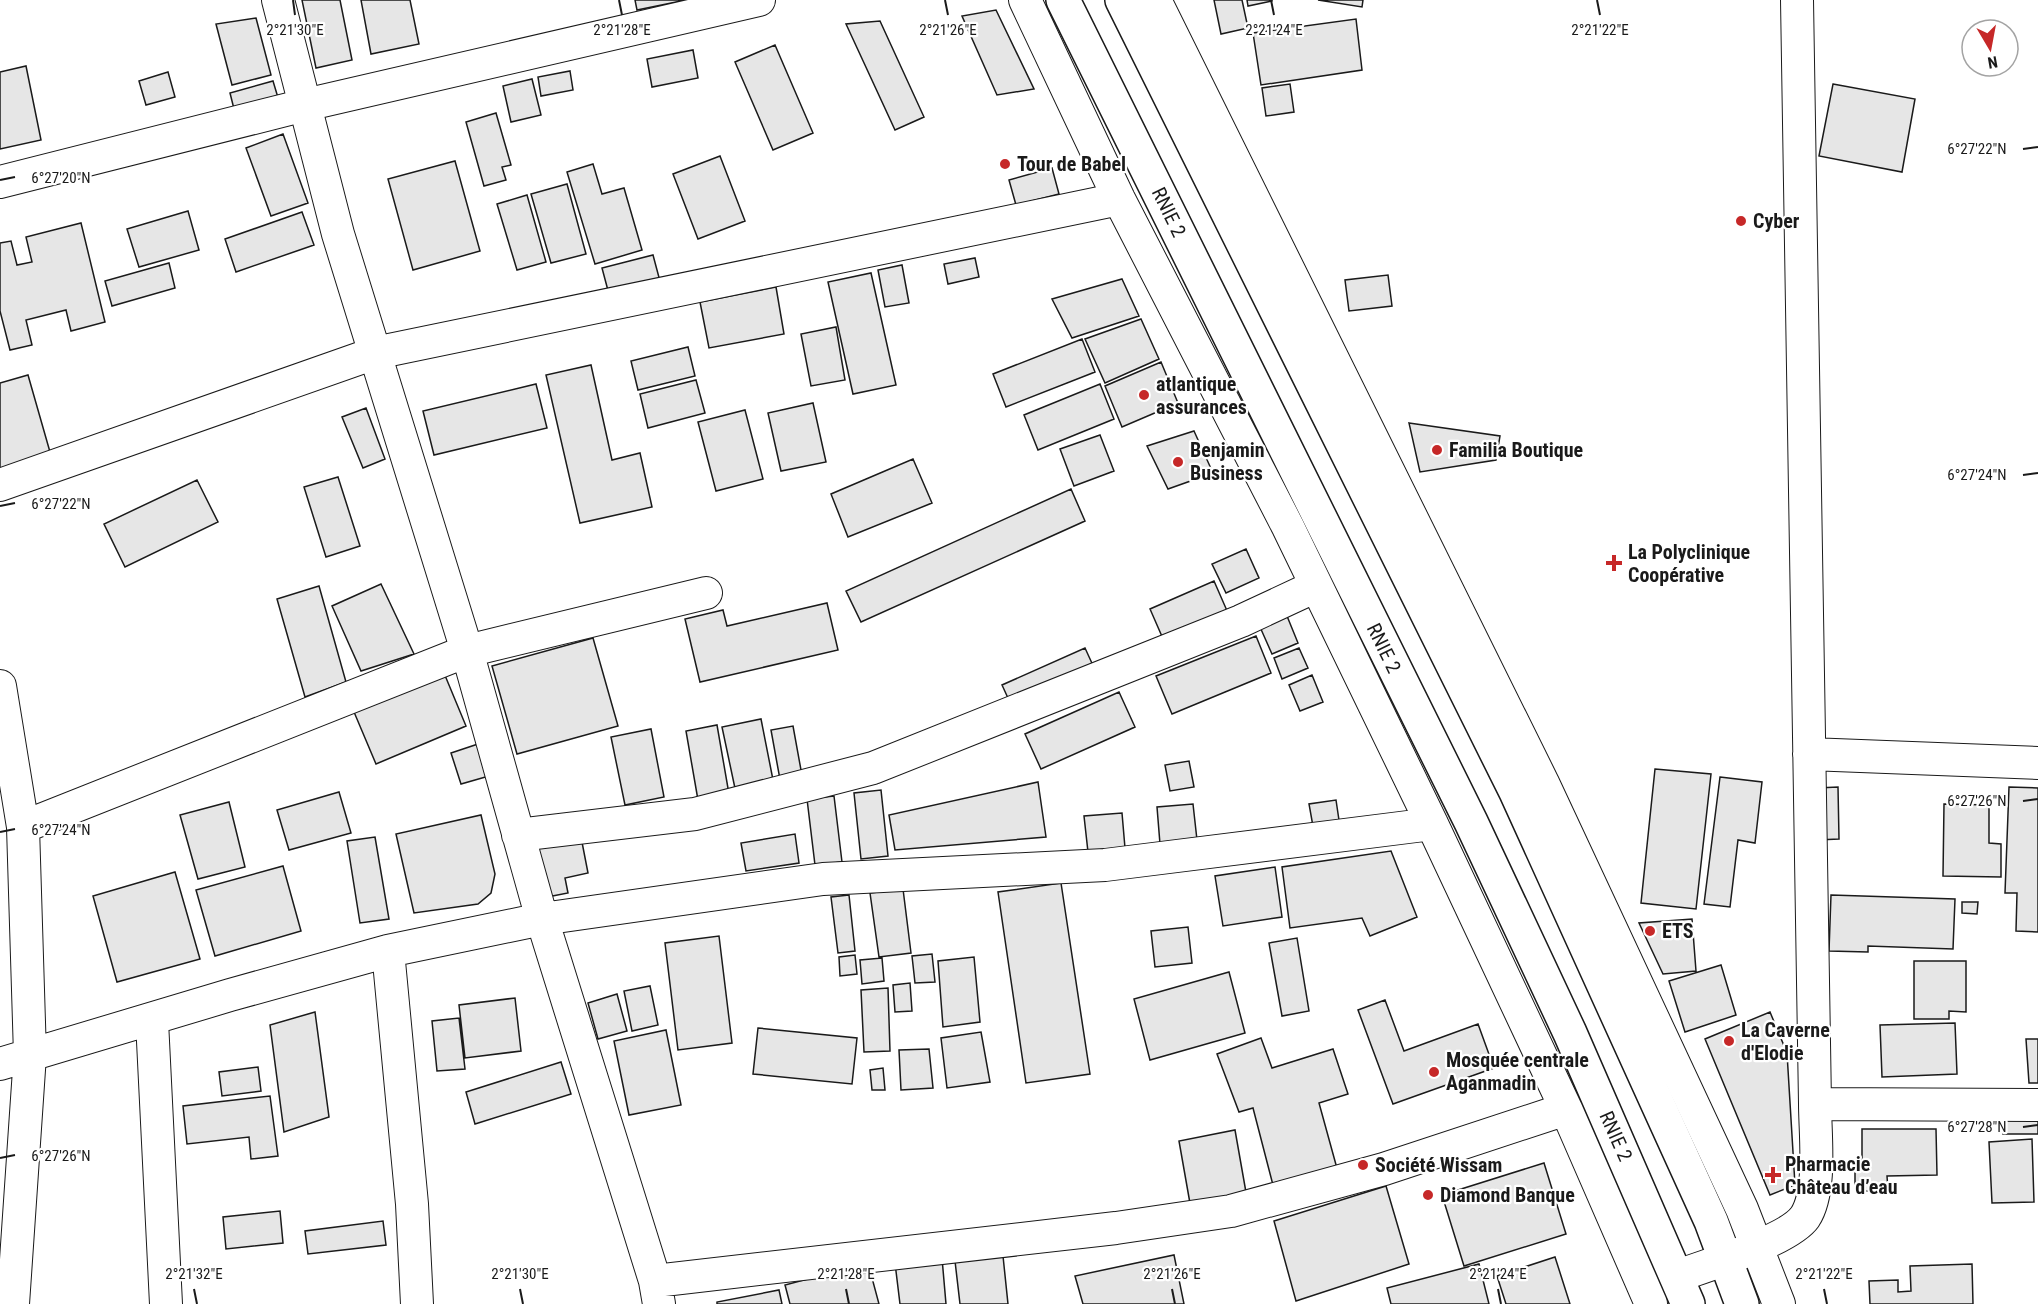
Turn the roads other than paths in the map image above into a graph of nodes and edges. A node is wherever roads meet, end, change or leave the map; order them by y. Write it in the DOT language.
graph roads {
  1 [pos="278,0"];
  2 [pos="759,0"];
  3 [pos="1025,0"];
  4 [pos="1062,0"];
  5 [pos="1122,0"];
  6 [pos="1155,0"];
  7 [pos="1797,0"];
  8 [pos="305,105"];
  9 [pos="0,182"];
  10 [pos="1119,199"];
  11 [pos="375,354"];
  12 [pos="0,485"];
  13 [pos="1316,586"];
  14 [pos="706,593"];
  15 [pos="467,651"];
  16 [pos="0,686"];
  17 [pos="1809,754"];
  18 [pos="2038,763"];
  19 [pos="1432,824"];
  20 [pos="23,827"];
  21 [pos="518,835"];
  22 [pos="542,919"];
  23 [pos="388,951"];
  24 [pos="152,1021"];
  25 [pos="30,1055"];
  26 [pos="0,1064"];
  27 [pos="1815,1104"];
  28 [pos="2038,1105"];
  29 [pos="1566,1109"];
  30 [pos="1757,1245"];
  31 [pos="1726,1258"];
  32 [pos="1683,1290"];
  33 [pos="657,1292"];
  34 [pos="12,1304"];
  35 [pos="166,1304"];
  36 [pos="417,1304"];
  37 [pos="1651,1304"];
  38 [pos="1742,1304"];
  39 [pos="1779,1304"];
  1 -- 8 [label="street"];
  2 -- 8 [label="street"];
  3 -- 10 [label="street"];
  4 -- 32 [label="highway, RNIE 2 / RNIE 2"];
  5 -- 31 [label="highway"];
  6 -- 30 [label="street"];
  7 -- 17 [label="street"];
  8 -- 9 [label="street"];
  8 -- 11 [label="street"];
  10 -- 11 [label="street"];
  10 -- 13 [label="street"];
  11 -- 12 [label="street"];
  11 -- 15 [label="street"];
  13 -- 19 [label="street"];
  13 -- 21 [label="street"];
  14 -- 15 [label="street"];
  15 -- 20 [label="street"];
  15 -- 21 [label="street"];
  16 -- 20 [label="street"];
  17 -- 18 [label="street"];
  17 -- 27 [label="street"];
  19 -- 22 [label="street"];
  19 -- 29 [label="street"];
  20 -- 25 [label="street"];
  21 -- 22 [label="street"];
  22 -- 23 [label="street"];
  22 -- 33 [label="street"];
  23 -- 24 [label="street"];
  23 -- 36 [label="street"];
  24 -- 25 [label="street"];
  24 -- 35 [label="street"];
  25 -- 26 [label="street"];
  25 -- 34 [label="street"];
  27 -- 28 [label="street"];
  27 -- 30 [label="street"];
  29 -- 33 [label="street"];
  29 -- 37 [label="street"];
  30 -- 31 [label="street"];
  30 -- 39 [label="street"];
  31 -- 32 [label="street"];
  31 -- 38 [label="highway"];
}
